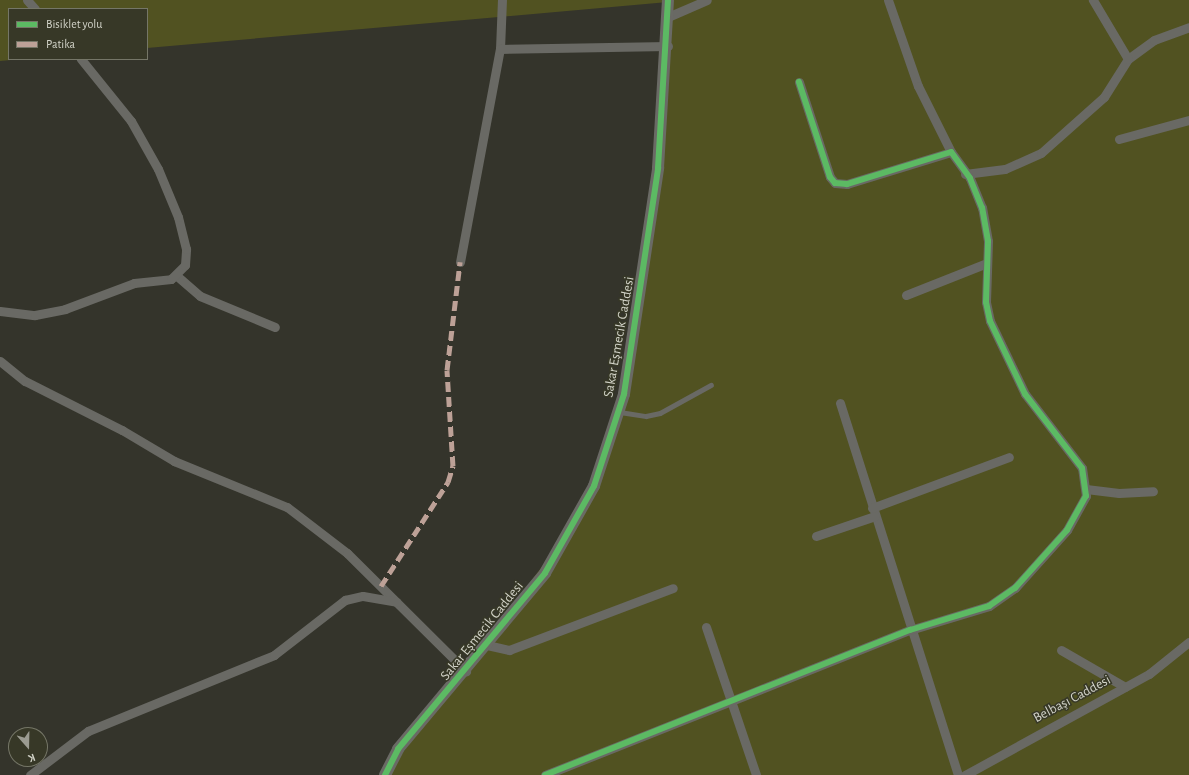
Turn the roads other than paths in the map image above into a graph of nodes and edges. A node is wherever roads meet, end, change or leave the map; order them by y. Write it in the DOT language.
graph roads {
  1 [pos="27,0"];
  2 [pos="502,0"];
  3 [pos="668,0"];
  4 [pos="706,0"];
  5 [pos="888,0"];
  6 [pos="1093,0"];
  7 [pos="34,8"];
  8 [pos="670,16"];
  9 [pos="1189,27"];
  10 [pos="668,46"];
  11 [pos="500,49"];
  12 [pos="1128,59"];
  13 [pos="82,60"];
  14 [pos="799,82"];
  15 [pos="1189,120"];
  16 [pos="1119,139"];
  17 [pos="951,152"];
  18 [pos="965,174"];
  19 [pos="460,262"];
  20 [pos="987,263"];
  21 [pos="177,276"];
  22 [pos="906,295"];
  23 [pos="0,311"];
  24 [pos="275,326"];
  25 [pos="0,361"];
  26 [pos="710,385"];
  27 [pos="840,403"];
  28 [pos="618,412"];
  29 [pos="1009,457"];
  30 [pos="1086,489"];
  31 [pos="1153,491"];
  32 [pos="873,512"];
  33 [pos="816,536"];
  34 [pos="673,588"];
  35 [pos="399,603"];
  36 [pos="706,627"];
  37 [pos="910,630"];
  38 [pos="1189,642"];
  39 [pos="487,645"];
  40 [pos="1061,650"];
  41 [pos="466,671"];
  42 [pos="1125,687"];
  43 [pos="730,702"];
  44 [pos="30,775"];
  45 [pos="385,775"];
  46 [pos="545,775"];
  47 [pos="756,775"];
  48 [pos="958,775"];
  49 [pos="965,775"];
  1 -- 7 [label="street"];
  2 -- 11 [label="street"];
  3 -- 8 [label="street, Sakar Eşmecik Caddesi"];
  4 -- 8 [label="street"];
  5 -- 17 [label="street"];
  6 -- 12 [label="street"];
  8 -- 10 [label="street, Sakar Eşmecik Caddesi"];
  9 -- 12 [label="street"];
  10 -- 11 [label="street"];
  10 -- 28 [label="street, Sakar Eşmecik Caddesi"];
  11 -- 19 [label="street"];
  12 -- 18 [label="street"];
  13 -- 21 [label="street"];
  14 -- 17 [label="street"];
  15 -- 16 [label="street"];
  17 -- 18 [label="street"];
  18 -- 20 [label="street"];
  20 -- 22 [label="street"];
  20 -- 30 [label="street"];
  21 -- 23 [label="street"];
  21 -- 24 [label="street"];
  25 -- 35 [label="street"];
  26 -- 28 [label="lane"];
  27 -- 32 [label="street"];
  28 -- 39 [label="street, Sakar Eşmecik Caddesi"];
  29 -- 32 [label="street"];
  30 -- 31 [label="street"];
  30 -- 37 [label="street"];
  32 -- 33 [label="street"];
  32 -- 37 [label="street"];
  34 -- 39 [label="street"];
  35 -- 41 [label="street"];
  35 -- 44 [label="street"];
  36 -- 43 [label="street"];
  37 -- 43 [label="street"];
  37 -- 48 [label="street"];
  38 -- 42 [label="street, Belbaşı Caddesi"];
  39 -- 41 [label="street, Sakar Eşmecik Caddesi"];
  40 -- 42 [label="street"];
  41 -- 45 [label="street, Sakar Eşmecik Caddesi"];
  42 -- 49 [label="street, Belbaşı Caddesi"];
  43 -- 46 [label="street"];
  43 -- 47 [label="street"];
}
